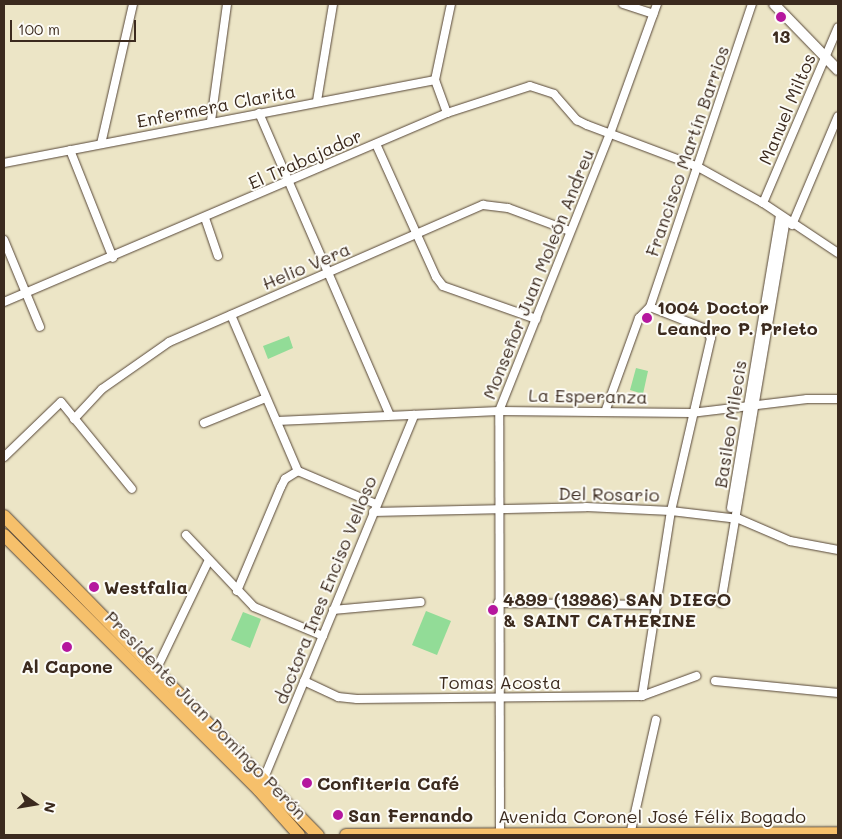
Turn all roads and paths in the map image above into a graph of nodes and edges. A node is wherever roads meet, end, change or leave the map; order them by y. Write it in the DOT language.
graph roads {
  1 [pos="133,4"];
  2 [pos="227,4"];
  3 [pos="333,4"];
  4 [pos="451,4"];
  5 [pos="623,4"];
  6 [pos="656,4"];
  7 [pos="752,4"];
  8 [pos="774,4"];
  9 [pos="653,14"];
  10 [pos="838,27"];
  11 [pos="826,57"];
  12 [pos="838,70"];
  13 [pos="435,80"];
  14 [pos="317,101"];
  15 [pos="259,113"];
  16 [pos="447,113"];
  17 [pos="838,116"];
  18 [pos="211,121"];
  19 [pos="610,134"];
  20 [pos="101,144"];
  21 [pos="376,144"];
  22 [pos="70,150"];
  23 [pos="4,163"];
  24 [pos="698,167"];
  25 [pos="291,182"];
  26 [pos="763,203"];
  27 [pos="205,218"];
  28 [pos="786,220"];
  29 [pos="570,231"];
  30 [pos="418,234"];
  31 [pos="4,240"];
  32 [pos="838,253"];
  33 [pos="218,256"];
  34 [pos="112,258"];
  35 [pos="328,273"];
  36 [pos="24,292"];
  37 [pos="4,302"];
  38 [pos="650,307"];
  39 [pos="231,315"];
  40 [pos="536,319"];
  41 [pos="40,327"];
  42 [pos="266,398"];
  43 [pos="838,399"];
  44 [pos="752,405"];
  45 [pos="499,410"];
  46 [pos="605,412"];
  47 [pos="692,412"];
  48 [pos="390,415"];
  49 [pos="414,415"];
  50 [pos="74,419"];
  51 [pos="277,421"];
  52 [pos="204,423"];
  53 [pos="4,457"];
  54 [pos="298,472"];
  55 [pos="132,489"];
  56 [pos="374,508"];
  57 [pos="498,508"];
  58 [pos="672,511"];
  59 [pos="4,516"];
  60 [pos="732,518"];
  61 [pos="4,535"];
  62 [pos="186,535"];
  63 [pos="838,550"];
  64 [pos="209,560"];
  65 [pos="237,591"];
  66 [pos="421,602"];
  67 [pos="498,603"];
  68 [pos="721,603"];
  69 [pos="657,605"];
  70 [pos="333,610"];
  71 [pos="323,636"];
  72 [pos="121,643"];
  73 [pos="156,670"];
  74 [pos="696,676"];
  75 [pos="304,681"];
  76 [pos="715,681"];
  77 [pos="838,693"];
  78 [pos="642,696"];
  79 [pos="499,698"];
  80 [pos="656,720"];
  81 [pos="264,778"];
  82 [pos="838,833"];
  83 [pos="500,834"];
  84 [pos="630,834"];
  85 [pos="299,835"];
  86 [pos="318,835"];
  87 [pos="346,835"];
  1 -- 20 [label="street"];
  2 -- 18 [label="street"];
  3 -- 14 [label="street"];
  4 -- 13 [label="street"];
  5 -- 9 [label="street"];
  6 -- 9 [label="street, Monseñor Juan Moleón Andreu"];
  7 -- 24 [label="street, Francisco Martín Barrios"];
  8 -- 11 [label="street"];
  9 -- 19 [label="street, Monseñor Juan Moleón Andreu"];
  10 -- 11 [label="street, Manuel Miltos"];
  11 -- 12 [label="street"];
  11 -- 26 [label="street, Manuel Miltos"];
  13 -- 14 [label="street, Enfermera Clarita"];
  13 -- 16 [label="street"];
  14 -- 15 [label="street, Enfermera Clarita"];
  15 -- 18 [label="street, Enfermera Clarita"];
  15 -- 25 [label="street"];
  16 -- 19 [label="street, El Trabajador"];
  16 -- 21 [label="street, El Trabajador"];
  17 -- 28 [label="street, Basileo Milecis"];
  18 -- 20 [label="street, Enfermera Clarita"];
  19 -- 24 [label="street, El Trabajador"];
  19 -- 29 [label="street, Monseñor Juan Moleón Andreu"];
  20 -- 22 [label="street, Enfermera Clarita"];
  21 -- 25 [label="street, El Trabajador"];
  21 -- 30 [label="street"];
  22 -- 23 [label="street, Enfermera Clarita"];
  22 -- 34 [label="street"];
  24 -- 26 [label="street, El Trabajador"];
  24 -- 38 [label="street, Francisco Martín Barrios"];
  25 -- 27 [label="street, El Trabajador"];
  25 -- 35 [label="street"];
  26 -- 28 [label="street, El Trabajador"];
  27 -- 33 [label="street"];
  27 -- 34 [label="street, El Trabajador"];
  28 -- 32 [label="street, El Trabajador"];
  28 -- 44 [label="street, Basileo Milecis"];
  29 -- 30 [label="street, Helio Vera"];
  29 -- 40 [label="street, Monseñor Juan Moleón Andreu"];
  30 -- 35 [label="street, Helio Vera"];
  30 -- 40 [label="street"];
  31 -- 36 [label="street"];
  34 -- 36 [label="street, El Trabajador"];
  35 -- 39 [label="street, Helio Vera"];
  35 -- 48 [label="street"];
  36 -- 37 [label="street, El Trabajador"];
  36 -- 41 [label="street"];
  38 -- 46 [label="street, Francisco Martín Barrios"];
  38 -- 47 [label="street"];
  39 -- 42 [label="street"];
  39 -- 50 [label="street, Helio Vera"];
  40 -- 45 [label="street, Monseñor Juan Moleón Andreu"];
  42 -- 51 [label="street"];
  42 -- 52 [label="street"];
  43 -- 44 [label="street, La Esperanza"];
  44 -- 47 [label="street, La Esperanza"];
  44 -- 60 [label="street, Basileo Milecis"];
  45 -- 46 [label="street, La Esperanza"];
  45 -- 49 [label="street, La Esperanza"];
  45 -- 57 [label="street, Monseñor Juan Moleón Andreu"];
  46 -- 47 [label="street, La Esperanza"];
  47 -- 58 [label="street"];
  48 -- 49 [label="street, La Esperanza"];
  48 -- 51 [label="street, La Esperanza"];
  49 -- 56 [label="street, doctora Ines Enciso Velloso"];
  50 -- 53 [label="street"];
  50 -- 55 [label="street"];
  51 -- 54 [label="street"];
  54 -- 56 [label="street, Del Rosario"];
  54 -- 65 [label="street"];
  56 -- 57 [label="street, Del Rosario"];
  56 -- 70 [label="street, doctora Ines Enciso Velloso"];
  57 -- 58 [label="street, Del Rosario"];
  57 -- 67 [label="street, Monseñor Juan Moleón Andreu"];
  58 -- 60 [label="street, Del Rosario"];
  58 -- 69 [label="street"];
  59 -- 72 [label="main road, Presidente Juan Domingo Perón"];
  60 -- 63 [label="street, Del Rosario"];
  60 -- 68 [label="street, Basileo Milecis"];
  61 -- 72 [label="main road, Presidente Juan Domingo Perón"];
  62 -- 64 [label="street"];
  64 -- 65 [label="street"];
  64 -- 73 [label="street"];
  65 -- 71 [label="street"];
  66 -- 70 [label="street"];
  67 -- 69 [label="street"];
  67 -- 79 [label="street, Monseñor Juan Moleón Andreu"];
  69 -- 78 [label="street"];
  70 -- 71 [label="street, doctora Ines Enciso Velloso"];
  71 -- 75 [label="street, doctora Ines Enciso Velloso"];
  72 -- 73 [label="main road, Presidente Juan Domingo Perón"];
  72 -- 85 [label="main road, Presidente Juan Domingo Perón"];
  73 -- 81 [label="main road, Presidente Juan Domingo Perón"];
  74 -- 78 [label="street, Tomas Acosta"];
  75 -- 79 [label="street, Tomas Acosta"];
  75 -- 81 [label="street, doctora Ines Enciso Velloso"];
  76 -- 77 [label="street"];
  78 -- 79 [label="street, Tomas Acosta"];
  79 -- 83 [label="street, Monseñor Juan Moleón Andreu"];
  80 -- 84 [label="street"];
  81 -- 86 [label="main road, Presidente Juan Domingo Perón"];
  82 -- 84 [label="main road, Avenida Coronel José Félix Bogado"];
  83 -- 84 [label="main road, Avenida Coronel José Félix Bogado"];
  83 -- 87 [label="main road, Avenida Coronel José Félix Bogado"];
}
